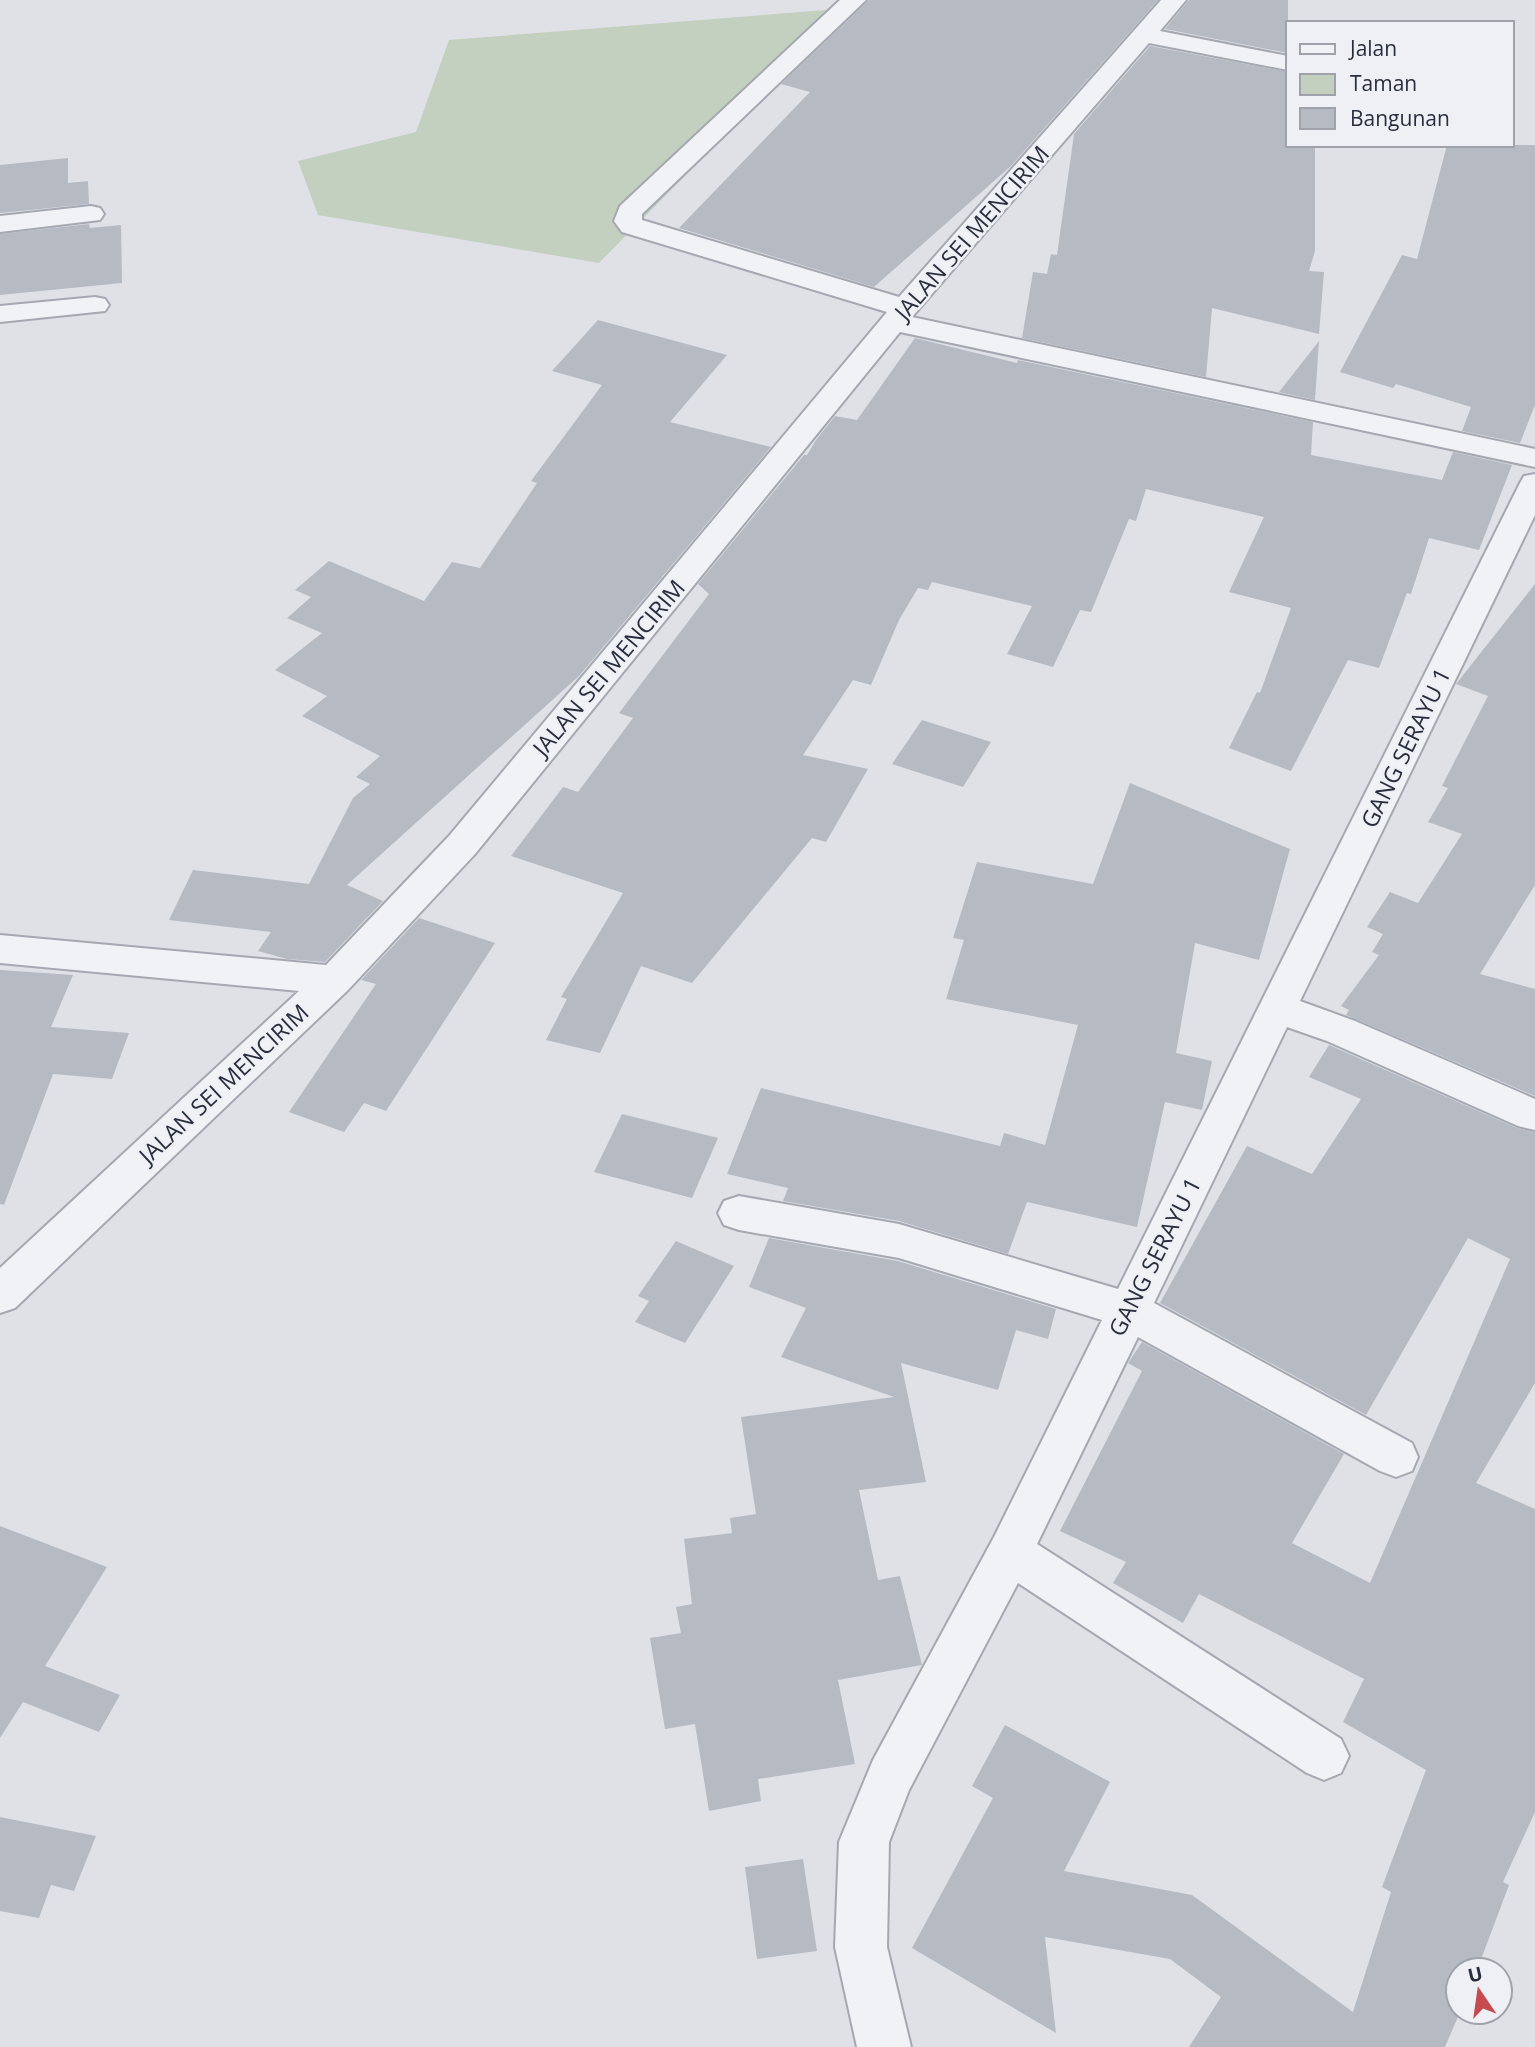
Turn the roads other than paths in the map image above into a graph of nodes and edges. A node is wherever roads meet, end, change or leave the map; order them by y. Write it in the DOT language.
graph roads {
  1 [pos="854,0"];
  2 [pos="1164,2"];
  3 [pos="1144,35"];
  4 [pos="1286,63"];
  5 [pos="91,214"];
  6 [pos="0,224"];
  7 [pos="95,305"];
  8 [pos="0,314"];
  9 [pos="899,315"];
  10 [pos="1535,458"];
  11 [pos="1535,483"];
  12 [pos="0,949"];
  13 [pos="335,980"];
  14 [pos="1279,1009"];
  15 [pos="1532,1115"];
  16 [pos="739,1213"];
  17 [pos="0,1295"];
  18 [pos="1128,1310"];
  19 [pos="1396,1457"];
  20 [pos="1010,1552"];
  21 [pos="1324,1756"];
  22 [pos="884,2047"];
  1 -- 9 [label="street"];
  2 -- 3 [label="street, JALAN SEI MENCIRIM"];
  3 -- 4 [label="street"];
  3 -- 9 [label="street, JALAN SEI MENCIRIM"];
  5 -- 6 [label="street"];
  7 -- 8 [label="street"];
  9 -- 10 [label="street"];
  9 -- 13 [label="street, JALAN SEI MENCIRIM"];
  11 -- 14 [label="street, GANG SERAYU 1"];
  12 -- 13 [label="street"];
  13 -- 17 [label="street, JALAN SEI MENCIRIM"];
  14 -- 15 [label="street"];
  14 -- 18 [label="street, GANG SERAYU 1"];
  16 -- 18 [label="street"];
  18 -- 19 [label="street"];
  18 -- 20 [label="street, GANG SERAYU 1"];
  20 -- 21 [label="street"];
  20 -- 22 [label="street, GANG SERAYU 1"];
}
